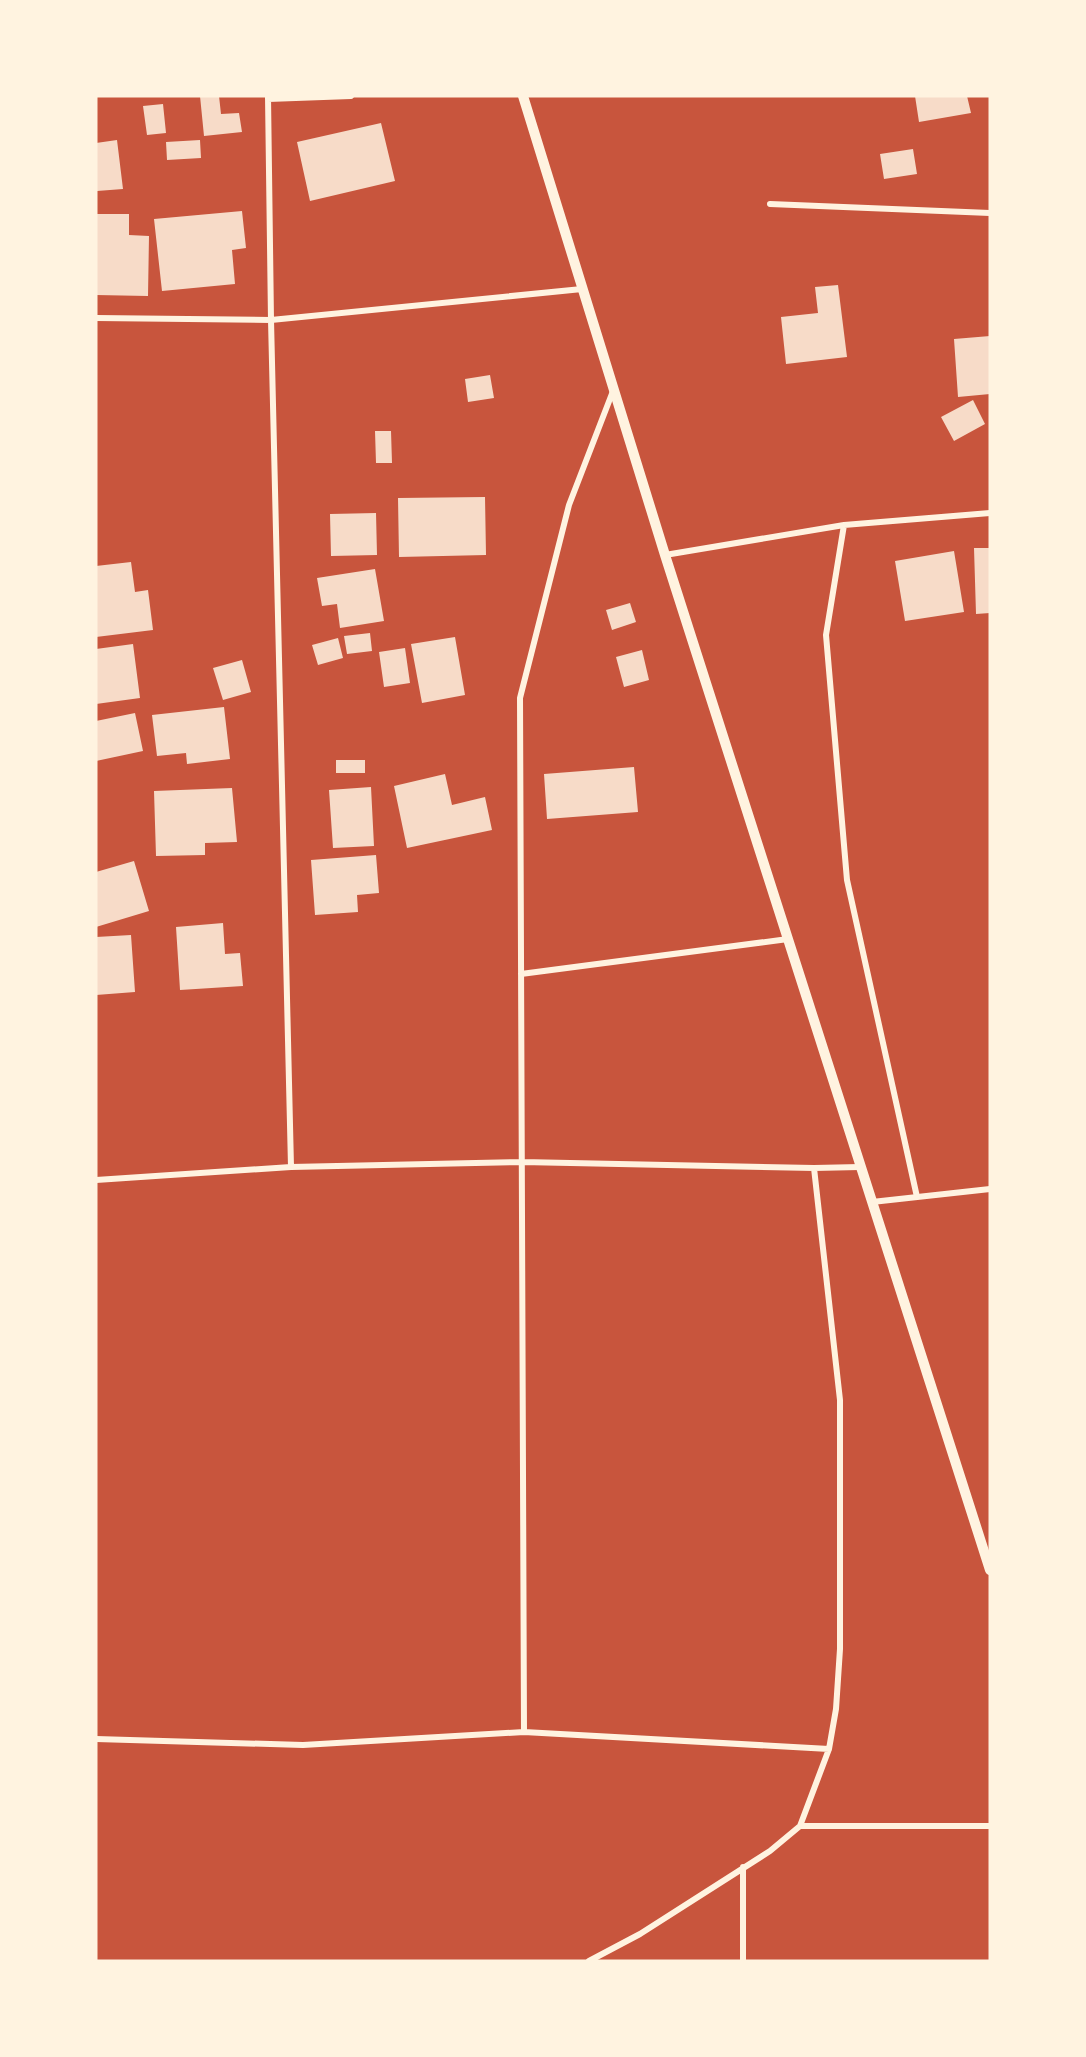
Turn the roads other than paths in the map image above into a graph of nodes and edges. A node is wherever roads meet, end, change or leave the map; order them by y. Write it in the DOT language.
graph roads {
  1 [pos="351,96"];
  2 [pos="523,96"];
  3 [pos="268,98"];
  4 [pos="770,204"];
  5 [pos="990,213"];
  6 [pos="582,289"];
  7 [pos="96,318"];
  8 [pos="271,320"];
  9 [pos="613,390"];
  10 [pos="990,513"];
  11 [pos="844,525"];
  12 [pos="665,555"];
  13 [pos="788,939"];
  14 [pos="521,974"];
  15 [pos="522,1162"];
  16 [pos="291,1167"];
  17 [pos="860,1167"];
  18 [pos="814,1168"];
  19 [pos="96,1180"];
  20 [pos="990,1189"];
  21 [pos="917,1197"];
  22 [pos="872,1202"];
  23 [pos="990,1570"];
  24 [pos="524,1732"];
  25 [pos="96,1739"];
  26 [pos="829,1749"];
  27 [pos="800,1826"];
  28 [pos="990,1826"];
  29 [pos="743,1867"];
  30 [pos="589,1961"];
  31 [pos="743,1961"];
  1 -- 3 [label="street"];
  2 -- 6 [label="street"];
  3 -- 8 [label="street"];
  4 -- 5 [label="street"];
  6 -- 8 [label="street"];
  6 -- 9 [label="street"];
  7 -- 8 [label="street"];
  8 -- 16 [label="street"];
  9 -- 12 [label="street"];
  9 -- 14 [label="street"];
  10 -- 11 [label="street"];
  11 -- 12 [label="street"];
  11 -- 21 [label="street"];
  12 -- 13 [label="street"];
  13 -- 14 [label="street"];
  13 -- 17 [label="street"];
  14 -- 15 [label="street"];
  15 -- 16 [label="street"];
  15 -- 18 [label="street"];
  15 -- 24 [label="street"];
  16 -- 19 [label="street"];
  17 -- 18 [label="street"];
  17 -- 22 [label="street"];
  18 -- 26 [label="street"];
  20 -- 21 [label="street"];
  21 -- 22 [label="street"];
  22 -- 23 [label="street"];
  24 -- 25 [label="street"];
  24 -- 26 [label="street"];
  26 -- 27 [label="street"];
  27 -- 28 [label="street"];
  27 -- 29 [label="street"];
  29 -- 30 [label="street"];
  29 -- 31 [label="street"];
}
